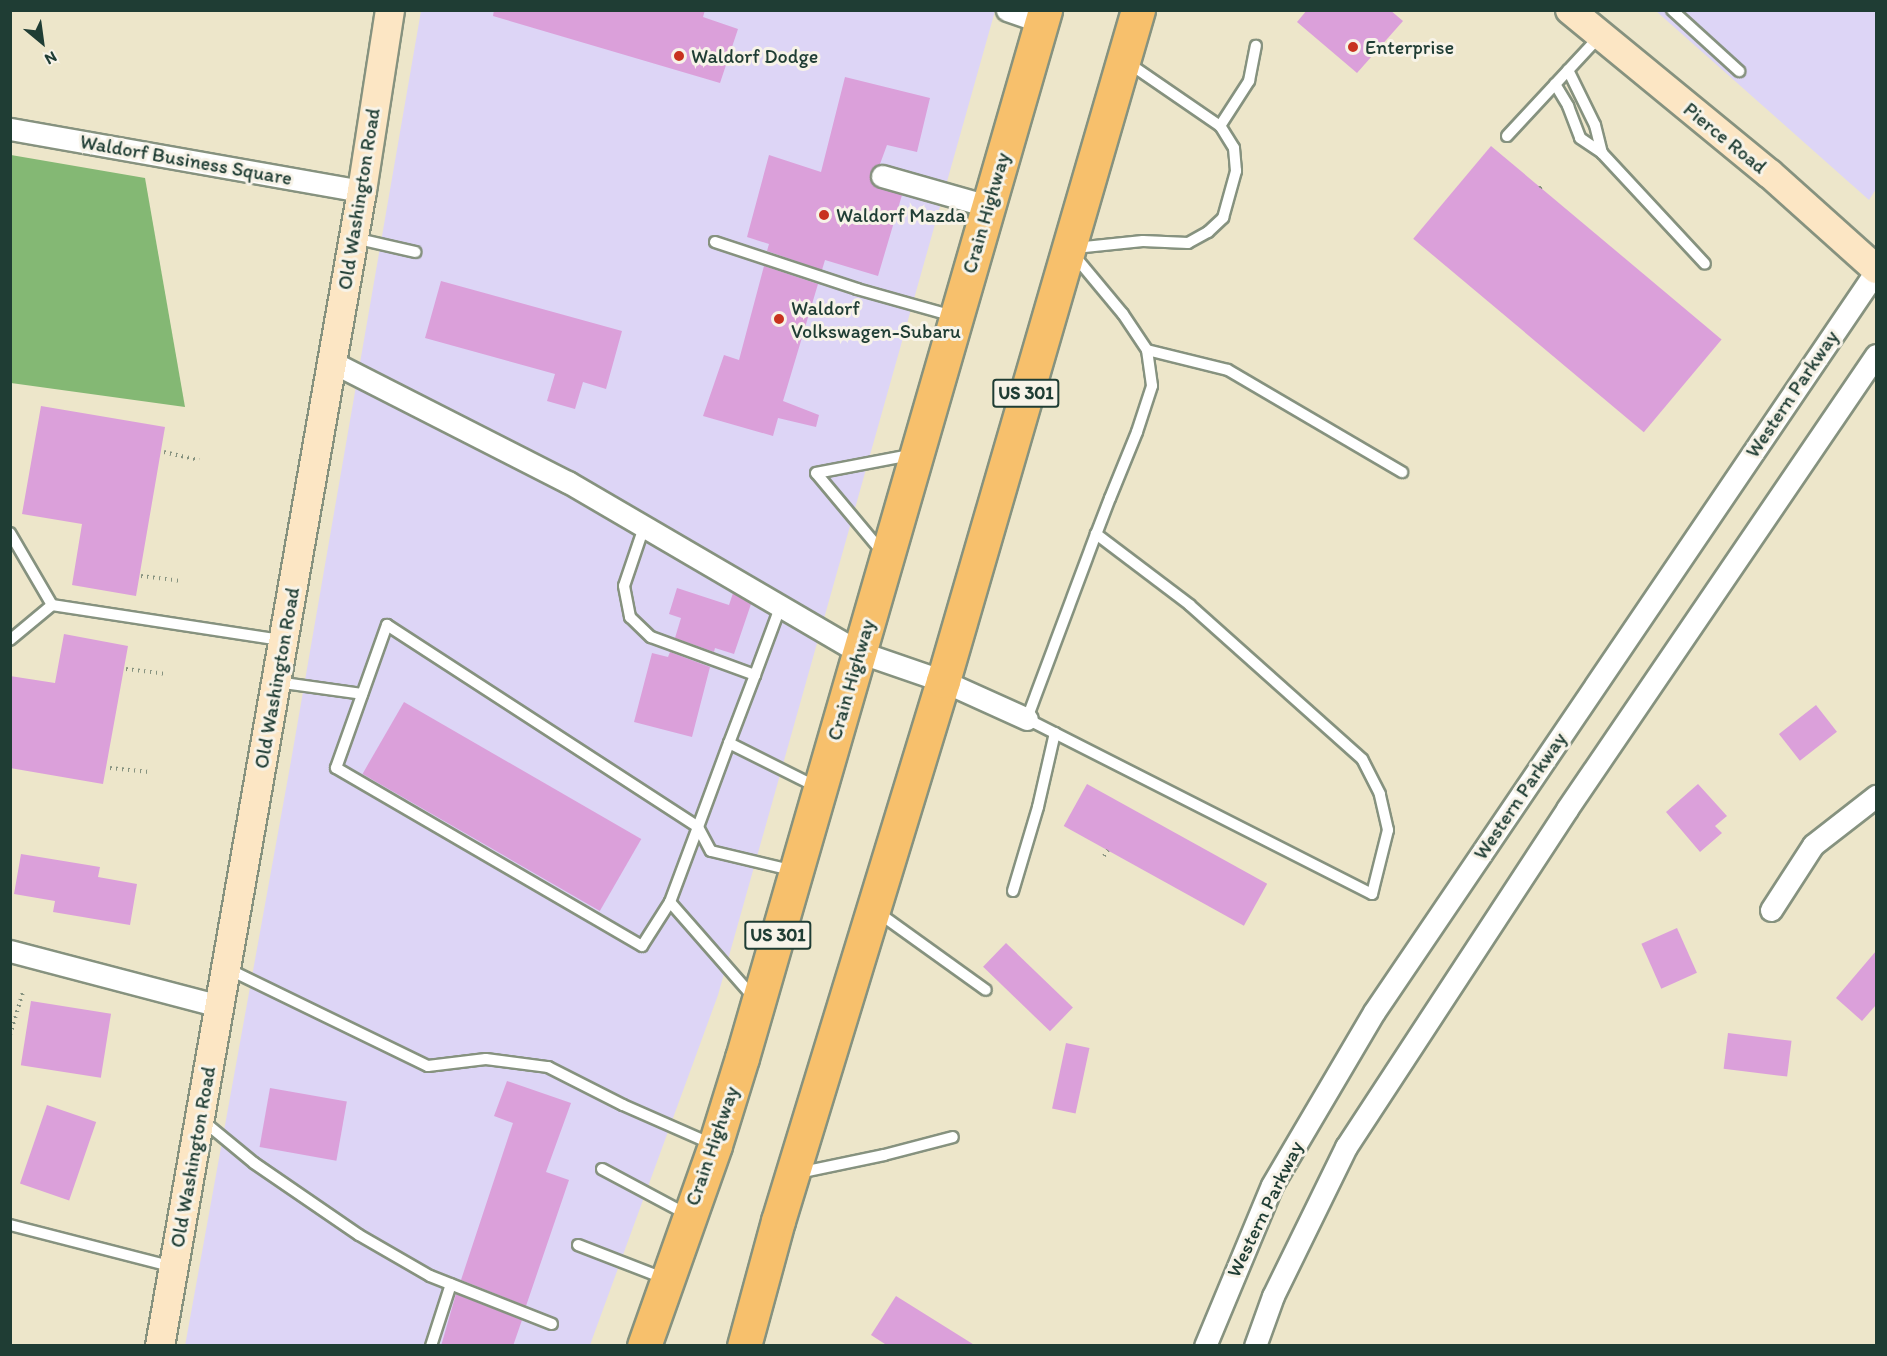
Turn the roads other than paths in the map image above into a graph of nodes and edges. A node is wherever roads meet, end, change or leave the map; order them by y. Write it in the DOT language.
graph roads {
  1 [pos="390,10"];
  2 [pos="1006,10"];
  3 [pos="1138,10"];
  4 [pos="1570,10"];
  5 [pos="1672,10"];
  6 [pos="1043,16"];
  7 [pos="1600,35"];
  8 [pos="1256,46"];
  9 [pos="1123,60"];
  10 [pos="1568,70"];
  11 [pos="1739,71"];
  12 [pos="1555,84"];
  13 [pos="1220,126"];
  14 [pos="10,129"];
  15 [pos="1507,136"];
  16 [pos="1602,153"];
  17 [pos="882,176"];
  18 [pos="362,191"];
  19 [pos="988,206"];
  20 [pos="354,238"];
  21 [pos="715,242"];
  22 [pos="1068,248"];
  23 [pos="414,252"];
  24 [pos="1705,264"];
  25 [pos="1876,270"];
  26 [pos="956,317"];
  27 [pos="1147,350"];
  28 [pos="1876,355"];
  29 [pos="332,362"];
  30 [pos="916,453"];
  31 [pos="1402,472"];
  32 [pos="644,527"];
  33 [pos="10,533"];
  34 [pos="1096,534"];
  35 [pos="886,557"];
  36 [pos="52,604"];
  37 [pos="781,605"];
  38 [pos="10,640"];
  39 [pos="283,640"];
  40 [pos="859,652"];
  41 [pos="755,675"];
  42 [pos="943,681"];
  43 [pos="276,682"];
  44 [pos="362,694"];
  45 [pos="1027,719"];
  46 [pos="1055,733"];
  47 [pos="729,743"];
  48 [pos="820,789"];
  49 [pos="1876,796"];
  50 [pos="698,827"];
  51 [pos="796,871"];
  52 [pos="1012,891"];
  53 [pos="670,902"];
  54 [pos="873,909"];
  55 [pos="1771,910"];
  56 [pos="10,951"];
  57 [pos="226,968"];
  58 [pos="986,990"];
  59 [pos="758,1003"];
  60 [pos="219,1006"];
  61 [pos="200,1118"];
  62 [pos="953,1137"];
  63 [pos="716,1145"];
  64 [pos="602,1169"];
  65 [pos="792,1174"];
  66 [pos="688,1215"];
  67 [pos="10,1225"];
  68 [pos="578,1245"];
  69 [pos="174,1267"];
  70 [pos="666,1279"];
  71 [pos="451,1284"];
  72 [pos="552,1324"];
  73 [pos="160,1346"];
  74 [pos="430,1346"];
  75 [pos="644,1346"];
  76 [pos="744,1346"];
  77 [pos="1205,1346"];
  78 [pos="1254,1346"];
  1 -- 18 [label="main road, Old Washington Road"];
  2 -- 6 [label="street"];
  3 -- 9 [label="highway, US 301"];
  4 -- 7 [label="main road, Pierce Road"];
  5 -- 11 [label="lane"];
  6 -- 19 [label="highway, Crain Highway / US 301"];
  7 -- 10 [label="lane"];
  7 -- 25 [label="main road, Pierce Road"];
  8 -- 13 [label="lane"];
  9 -- 13 [label="lane"];
  9 -- 22 [label="highway, US 301"];
  10 -- 12 [label="lane"];
  10 -- 16 [label="lane"];
  12 -- 15 [label="lane"];
  12 -- 16 [label="lane"];
  13 -- 22 [label="lane"];
  14 -- 18 [label="street, Waldorf Business Square"];
  16 -- 24 [label="lane"];
  17 -- 19 [label="street"];
  18 -- 20 [label="main road, Old Washington Road"];
  19 -- 26 [label="highway, Crain Highway / US 301"];
  20 -- 23 [label="lane"];
  20 -- 29 [label="main road, Old Washington Road"];
  21 -- 26 [label="lane"];
  22 -- 27 [label="lane"];
  22 -- 42 [label="highway, US 301"];
  25 -- 77 [label="street, Western Parkway"];
  26 -- 30 [label="highway, Crain Highway / US 301"];
  27 -- 31 [label="lane"];
  27 -- 34 [label="lane"];
  28 -- 78 [label="street"];
  29 -- 32 [label="street"];
  29 -- 39 [label="main road, Old Washington Road"];
  30 -- 35 [label="highway, Crain Highway / US 301"];
  30 -- 35 [label="lane"];
  32 -- 37 [label="street"];
  32 -- 41 [label="lane"];
  33 -- 36 [label="lane"];
  34 -- 45 [label="lane"];
  34 -- 46 [label="lane"];
  35 -- 40 [label="highway, Crain Highway / US 301"];
  36 -- 38 [label="lane"];
  36 -- 39 [label="lane"];
  37 -- 40 [label="street"];
  37 -- 41 [label="lane"];
  39 -- 43 [label="main road, Old Washington Road"];
  40 -- 42 [label="street"];
  40 -- 48 [label="highway, Crain Highway / US 301"];
  41 -- 47 [label="lane"];
  42 -- 45 [label="street"];
  42 -- 54 [label="highway, US 301"];
  43 -- 44 [label="lane"];
  43 -- 57 [label="main road, Old Washington Road"];
  44 -- 50 [label="lane"];
  44 -- 53 [label="lane"];
  45 -- 46 [label="lane"];
  46 -- 52 [label="lane"];
  47 -- 48 [label="lane"];
  47 -- 50 [label="lane"];
  48 -- 51 [label="highway, Crain Highway / US 301"];
  49 -- 55 [label="street"];
  50 -- 51 [label="lane"];
  50 -- 53 [label="lane"];
  51 -- 59 [label="highway, Crain Highway / US 301"];
  53 -- 59 [label="lane"];
  54 -- 58 [label="lane"];
  54 -- 65 [label="highway, US 301"];
  56 -- 60 [label="street"];
  57 -- 60 [label="main road, Old Washington Road"];
  57 -- 63 [label="lane"];
  59 -- 63 [label="highway, Crain Highway / US 301"];
  60 -- 61 [label="main road, Old Washington Road"];
  61 -- 69 [label="main road, Old Washington Road"];
  61 -- 71 [label="lane"];
  62 -- 65 [label="lane"];
  63 -- 66 [label="highway, Crain Highway / US 301"];
  64 -- 66 [label="lane"];
  65 -- 76 [label="highway, US 301"];
  66 -- 70 [label="highway, Crain Highway / US 301"];
  67 -- 69 [label="lane"];
  68 -- 70 [label="lane"];
  69 -- 73 [label="main road, Old Washington Road"];
  70 -- 75 [label="highway, Crain Highway / US 301"];
  71 -- 72 [label="lane"];
  71 -- 74 [label="lane"];
}
